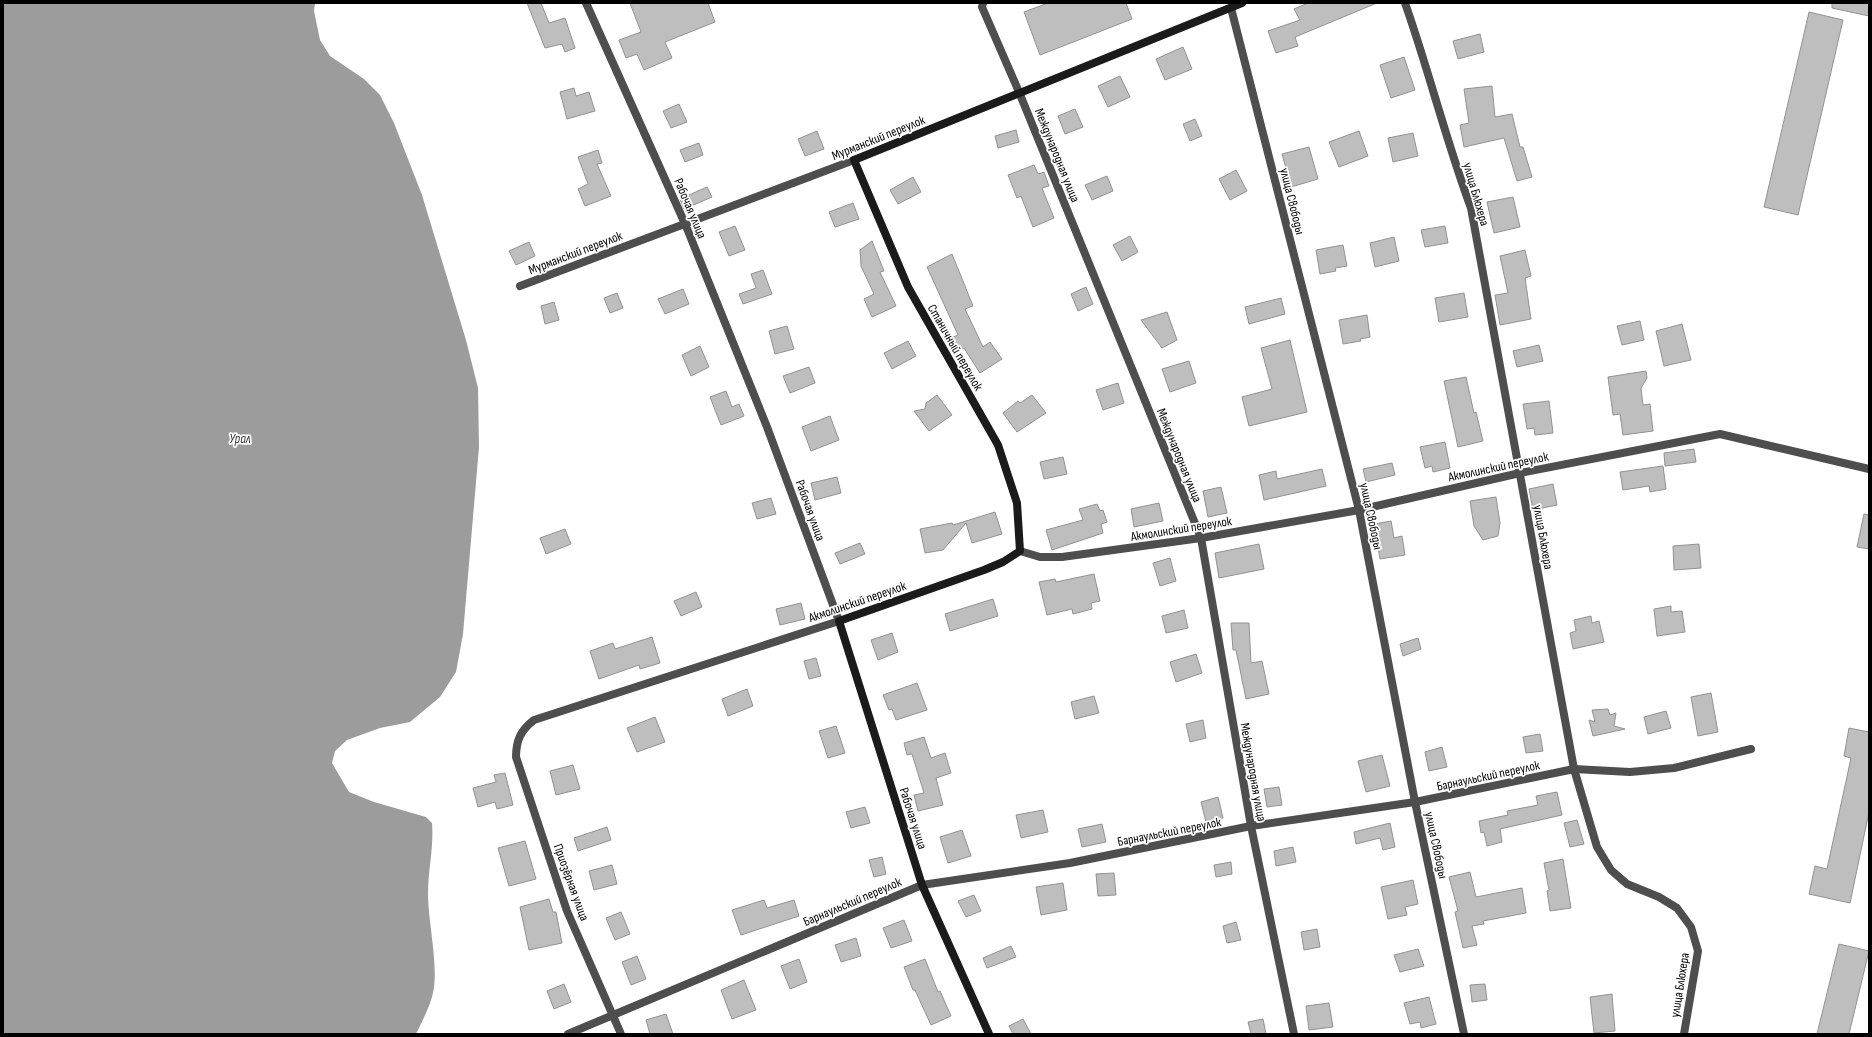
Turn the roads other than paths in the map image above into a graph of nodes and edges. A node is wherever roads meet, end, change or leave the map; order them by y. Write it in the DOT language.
graph roads {
  1 [pos="586,3"];
  2 [pos="983,3"];
  3 [pos="1242,3"];
  4 [pos="1405,3"];
  5 [pos="1231,8"];
  6 [pos="1019,92"];
  7 [pos="854,160"];
  8 [pos="685,224"];
  9 [pos="520,286"];
  10 [pos="1869,469"];
  11 [pos="1520,473"];
  12 [pos="1359,510"];
  13 [pos="1201,538"];
  14 [pos="1020,550"];
  15 [pos="839,621"];
  16 [pos="520,735"];
  17 [pos="1751,749"];
  18 [pos="1574,769"];
  19 [pos="1415,802"];
  20 [pos="1251,826"];
  21 [pos="922,885"];
  22 [pos="614,1016"];
  23 [pos="568,1034"];
  24 [pos="621,1034"];
  25 [pos="989,1034"];
  26 [pos="1294,1034"];
  27 [pos="1464,1034"];
  28 [pos="1684,1034"];
  1 -- 8 [label="street, Рабочая улица"];
  2 -- 6 [label="street, Международная улица"];
  3 -- 5 [label="street, Мурманский переулок"];
  4 -- 11 [label="street, улица Блюхера"];
  5 -- 6 [label="street, Мурманский переулок"];
  5 -- 12 [label="street, улица Свободы"];
  6 -- 7 [label="street, Мурманский переулок"];
  6 -- 13 [label="street, Международная улица"];
  7 -- 8 [label="street, Мурманский переулок"];
  7 -- 14 [label="street, Станичный переулок"];
  8 -- 9 [label="street, Мурманский переулок"];
  8 -- 15 [label="street, Рабочая улица"];
  10 -- 11 [label="street, Акмолинский переулок"];
  11 -- 12 [label="street, Акмолинский переулок"];
  11 -- 18 [label="street, улица Блюхера"];
  12 -- 13 [label="street, Акмолинский переулок"];
  12 -- 19 [label="street, улица Свободы"];
  13 -- 14 [label="street, Акмолинский переулок"];
  13 -- 20 [label="street, Международная улица"];
  14 -- 15 [label="street, Акмолинский переулок"];
  15 -- 16 [label="street, Акмолинский переулок"];
  15 -- 21 [label="street, Рабочая улица"];
  16 -- 22 [label="street, Приозёрная улица"];
  17 -- 18 [label="street, Барнаульский переулок"];
  18 -- 19 [label="street, Барнаульский переулок"];
  18 -- 28 [label="street, улица Блюхера"];
  19 -- 20 [label="street, Барнаульский переулок"];
  19 -- 27 [label="street, улица Свободы"];
  20 -- 21 [label="street, Барнаульский переулок"];
  20 -- 26 [label="street, Международная улица"];
  21 -- 22 [label="street, Барнаульский переулок"];
  21 -- 25 [label="street, Рабочая улица"];
  22 -- 23 [label="street, Барнаульский переулок"];
  22 -- 24 [label="street, Приозёрная улица"];
}
